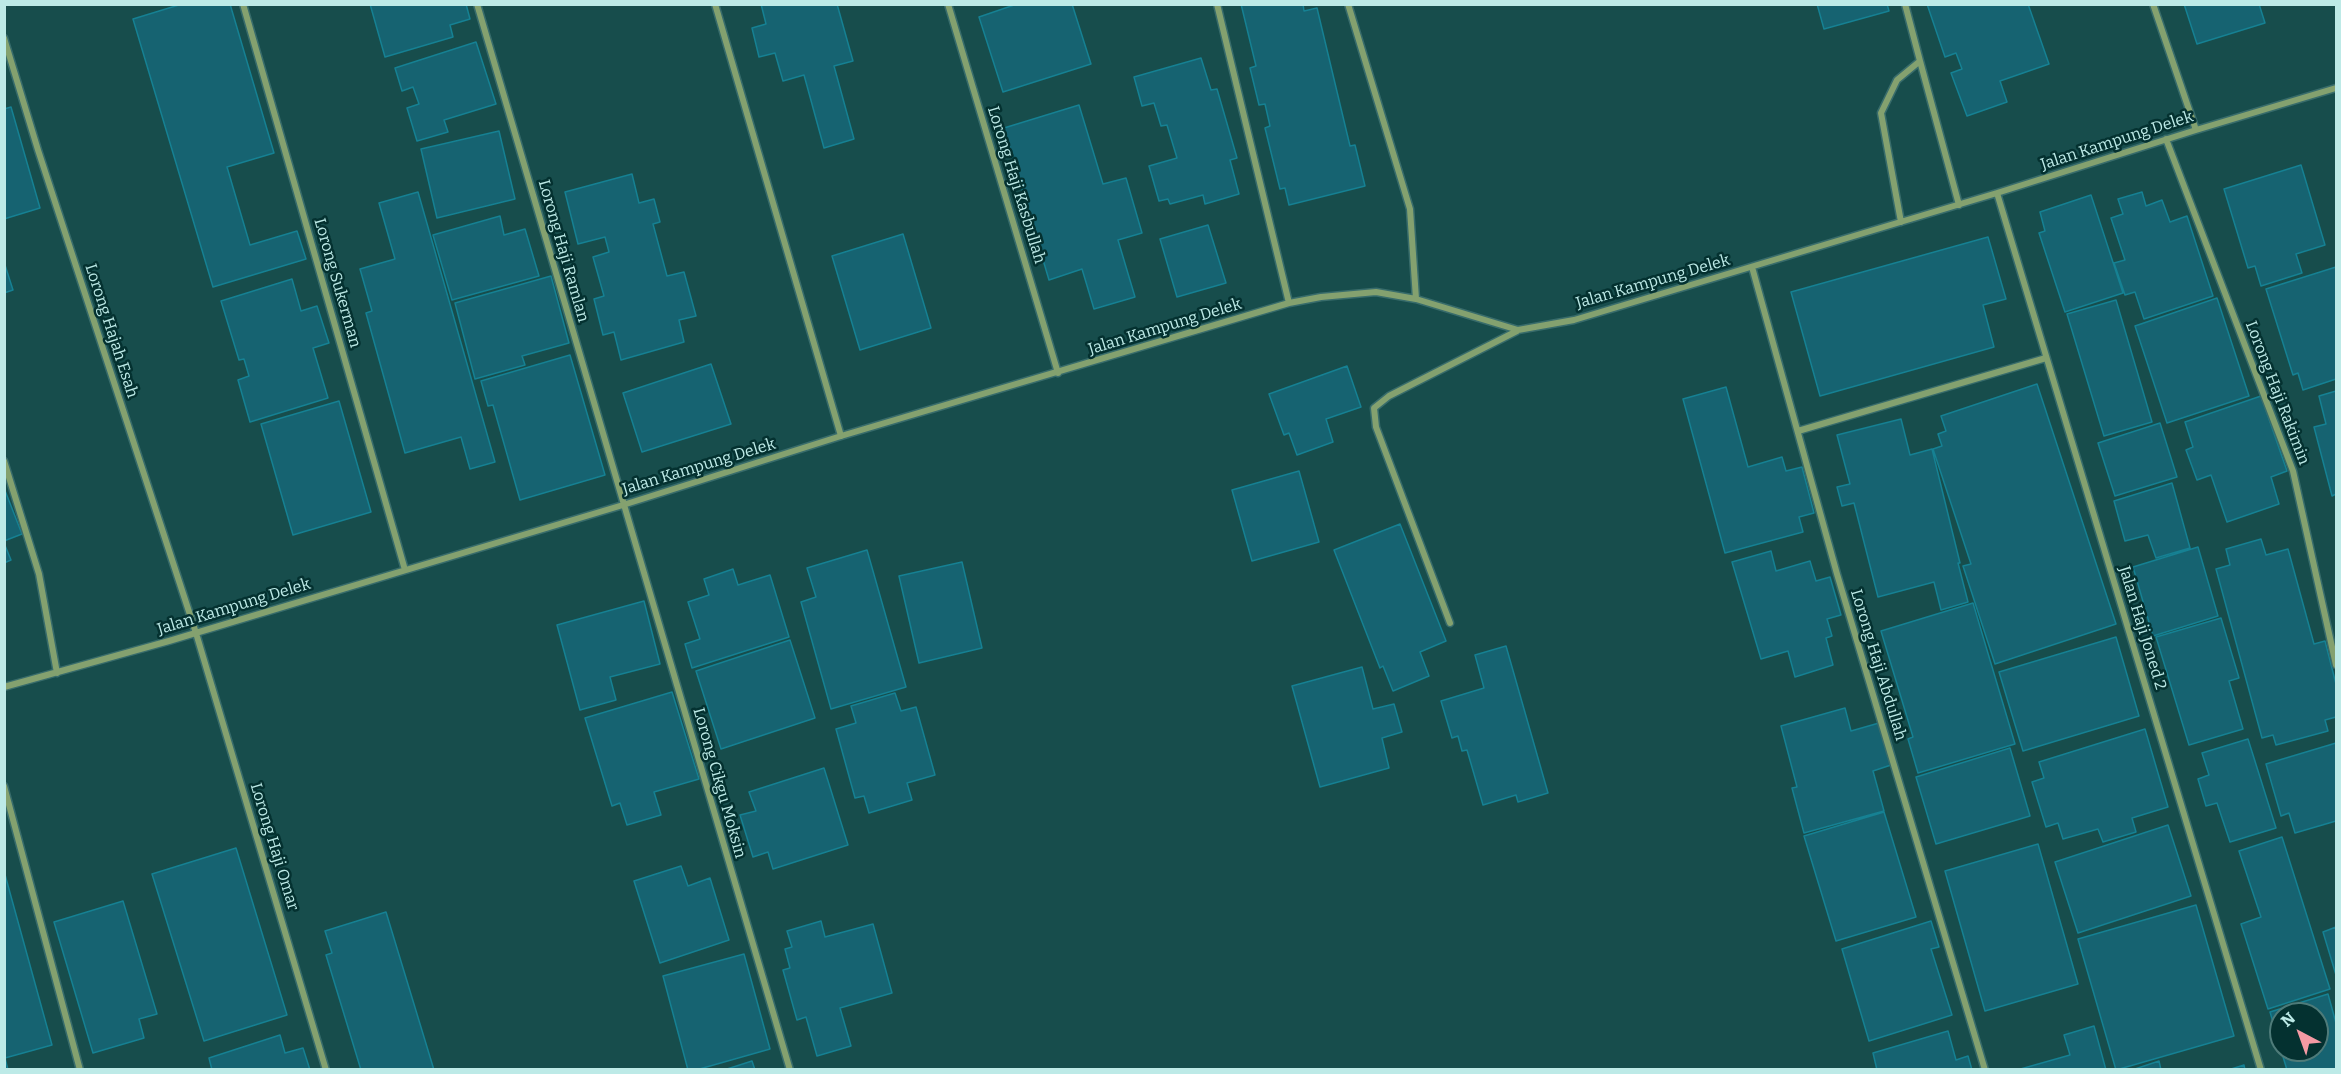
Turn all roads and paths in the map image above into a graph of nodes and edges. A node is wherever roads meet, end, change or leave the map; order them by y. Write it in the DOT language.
graph roads {
  1 [pos="243,4"];
  2 [pos="477,4"];
  3 [pos="716,4"];
  4 [pos="948,4"];
  5 [pos="1217,4"];
  6 [pos="1348,4"];
  7 [pos="1905,4"];
  8 [pos="2153,4"];
  9 [pos="4,38"];
  10 [pos="1920,61"];
  11 [pos="2337,88"];
  12 [pos="2196,129"];
  13 [pos="2166,139"];
  14 [pos="1997,193"];
  15 [pos="1959,205"];
  16 [pos="1901,222"];
  17 [pos="1752,267"];
  18 [pos="1416,299"];
  19 [pos="1289,303"];
  20 [pos="1518,330"];
  21 [pos="2046,358"];
  22 [pos="1058,373"];
  23 [pos="1798,431"];
  24 [pos="841,436"];
  25 [pos="4,460"];
  26 [pos="623,505"];
  27 [pos="405,570"];
  28 [pos="1450,622"];
  29 [pos="196,633"];
  30 [pos="2337,665"];
  31 [pos="57,673"];
  32 [pos="4,687"];
  33 [pos="4,786"];
  34 [pos="80,1070"];
  35 [pos="326,1070"];
  36 [pos="790,1070"];
  37 [pos="1985,1070"];
  38 [pos="2261,1070"];
  1 -- 27 [label="street, Lorong Sukerman"];
  2 -- 26 [label="street, Lorong Haji Ramlan"];
  3 -- 24 [label="street"];
  4 -- 22 [label="street, Lorong Haji Kasbullah"];
  5 -- 19 [label="street"];
  6 -- 18 [label="street"];
  7 -- 10 [label="street"];
  8 -- 12 [label="street"];
  9 -- 29 [label="street, Lorong Hajah Esah"];
  10 -- 15 [label="street"];
  10 -- 16 [label="street"];
  11 -- 12 [label="street, Jalan Kampung Delek"];
  12 -- 13 [label="street, Jalan Kampung Delek"];
  13 -- 14 [label="street, Jalan Kampung Delek"];
  13 -- 30 [label="street, Lorong Haji Rakimin"];
  14 -- 15 [label="street, Jalan Kampung Delek"];
  14 -- 21 [label="street, Jalan Haji Joned 2"];
  15 -- 16 [label="street, Jalan Kampung Delek"];
  16 -- 17 [label="street, Jalan Kampung Delek"];
  17 -- 20 [label="street, Jalan Kampung Delek"];
  17 -- 23 [label="street, Lorong Haji Abdullah"];
  18 -- 19 [label="street, Jalan Kampung Delek"];
  18 -- 20 [label="street, Jalan Kampung Delek"];
  19 -- 22 [label="street, Jalan Kampung Delek"];
  20 -- 28 [label="street"];
  21 -- 23 [label="street"];
  21 -- 38 [label="street, Jalan Haji Joned 2"];
  22 -- 24 [label="street, Jalan Kampung Delek"];
  23 -- 37 [label="street, Lorong Haji Abdullah"];
  24 -- 26 [label="street, Jalan Kampung Delek"];
  25 -- 31 [label="street"];
  26 -- 27 [label="street, Jalan Kampung Delek"];
  26 -- 36 [label="street, Lorong Cikgu Moksin"];
  27 -- 29 [label="street, Jalan Kampung Delek"];
  29 -- 31 [label="street, Jalan Kampung Delek"];
  29 -- 35 [label="street, Lorong Haji Omar"];
  31 -- 32 [label="street, Jalan Kampung Delek"];
  33 -- 34 [label="street"];
}
